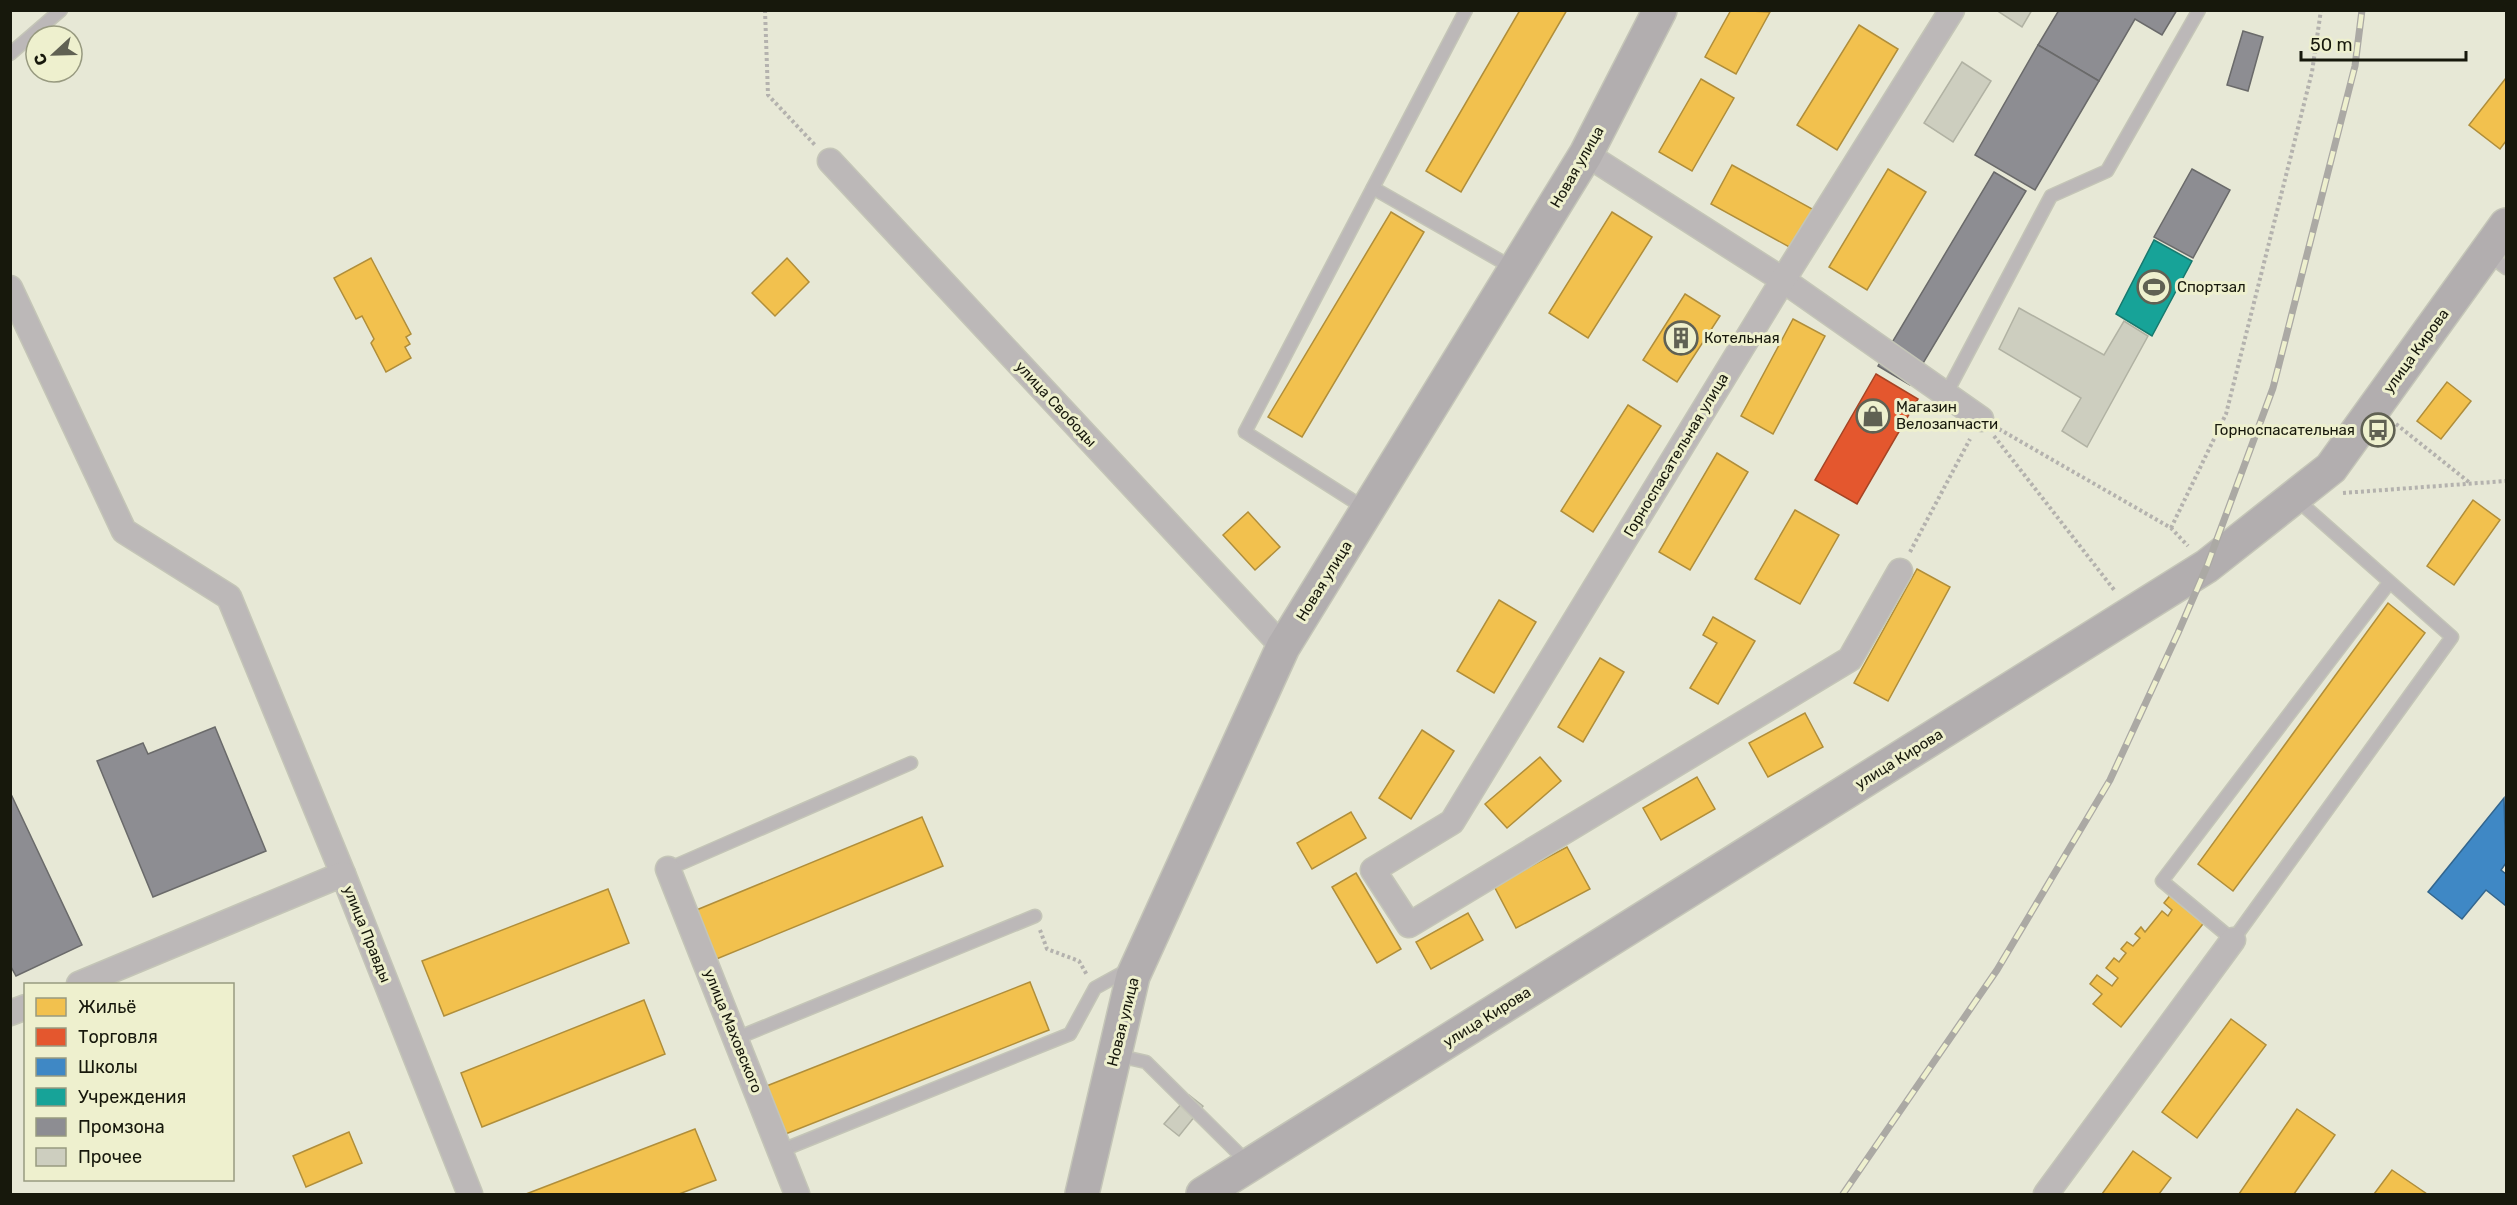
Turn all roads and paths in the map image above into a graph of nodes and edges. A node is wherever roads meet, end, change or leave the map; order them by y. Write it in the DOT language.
graph roads {
  1 [pos="61,10"];
  2 [pos="765,10"];
  3 [pos="1466,10"];
  4 [pos="1660,10"];
  5 [pos="1952,10"];
  6 [pos="2199,10"];
  7 [pos="2321,10"];
  8 [pos="10,54"];
  9 [pos="1586,154"];
  10 [pos="830,161"];
  11 [pos="1373,188"];
  12 [pos="2506,225"];
  13 [pos="2496,261"];
  14 [pos="1517,270"];
  15 [pos="1783,280"];
  16 [pos="10,288"];
  17 [pos="1946,394"];
  18 [pos="2375,407"];
  19 [pos="1981,419"];
  20 [pos="2506,481"];
  21 [pos="2471,483"];
  22 [pos="2341,493"];
  23 [pos="2294,497"];
  24 [pos="1368,510"];
  25 [pos="2171,528"];
  26 [pos="2207,566"];
  27 [pos="1900,571"];
  28 [pos="2389,583"];
  29 [pos="2132,613"];
  30 [pos="1283,647"];
  31 [pos="911,763"];
  32 [pos="668,869"];
  33 [pos="343,874"];
  34 [pos="1035,916"];
  35 [pos="2233,940"];
  36 [pos="1133,976"];
  37 [pos="81,983"];
  38 [pos="1095,988"];
  39 [pos="736,1038"];
  40 [pos="1115,1055"];
  41 [pos="780,1151"];
  42 [pos="1250,1165"];
  43 [pos="470,1194"];
  44 [pos="797,1194"];
  45 [pos="1082,1194"];
  46 [pos="1203,1194"];
  47 [pos="2046,1194"];
  1 -- 8 [label="lane"];
  2 -- 10 [label="path"];
  3 -- 11 [label="lane"];
  4 -- 9 [label="main road, Новая улица"];
  5 -- 15 [label="street, Горноспасательная улица"];
  6 -- 17 [label="lane"];
  7 -- 25 [label="path"];
  9 -- 14 [label="main road, Новая улица"];
  9 -- 15 [label="street"];
  10 -- 30 [label="street, улица Свободы"];
  11 -- 14 [label="lane"];
  11 -- 24 [label="lane"];
  12 -- 13 [label="main road, улица Кирова"];
  13 -- 18 [label="main road, улица Кирова"];
  14 -- 24 [label="main road, Новая улица"];
  15 -- 17 [label="street"];
  15 -- 27 [label="street, Горноспасательная улица"];
  16 -- 33 [label="street"];
  17 -- 19 [label="street"];
  18 -- 21 [label="path"];
  18 -- 23 [label="main road, улица Кирова"];
  19 -- 25 [label="path"];
  19 -- 27 [label="path"];
  19 -- 29 [label="path"];
  20 -- 21 [label="path"];
  21 -- 22 [label="path"];
  23 -- 26 [label="main road, улица Кирова"];
  23 -- 28 [label="lane"];
  24 -- 30 [label="main road, Новая улица"];
  25 -- 26 [label="path"];
  26 -- 29 [label="main road, улица Кирова"];
  28 -- 35 [label="lane"];
  28 -- 35 [label="lane"];
  29 -- 42 [label="main road, улица Кирова"];
  30 -- 36 [label="main road, Новая улица"];
  31 -- 32 [label="lane"];
  32 -- 39 [label="street, улица Маховского"];
  33 -- 37 [label="street, улица Правды"];
  33 -- 43 [label="street, улица Правды"];
  34 -- 38 [label="path"];
  34 -- 39 [label="lane"];
  35 -- 47 [label="street"];
  36 -- 38 [label="lane"];
  36 -- 40 [label="main road, Новая улица"];
  38 -- 41 [label="lane"];
  39 -- 41 [label="street, улица Маховского"];
  40 -- 42 [label="lane"];
  40 -- 45 [label="main road, Новая улица"];
  41 -- 44 [label="street, улица Маховского"];
  42 -- 46 [label="main road, улица Кирова"];
}
